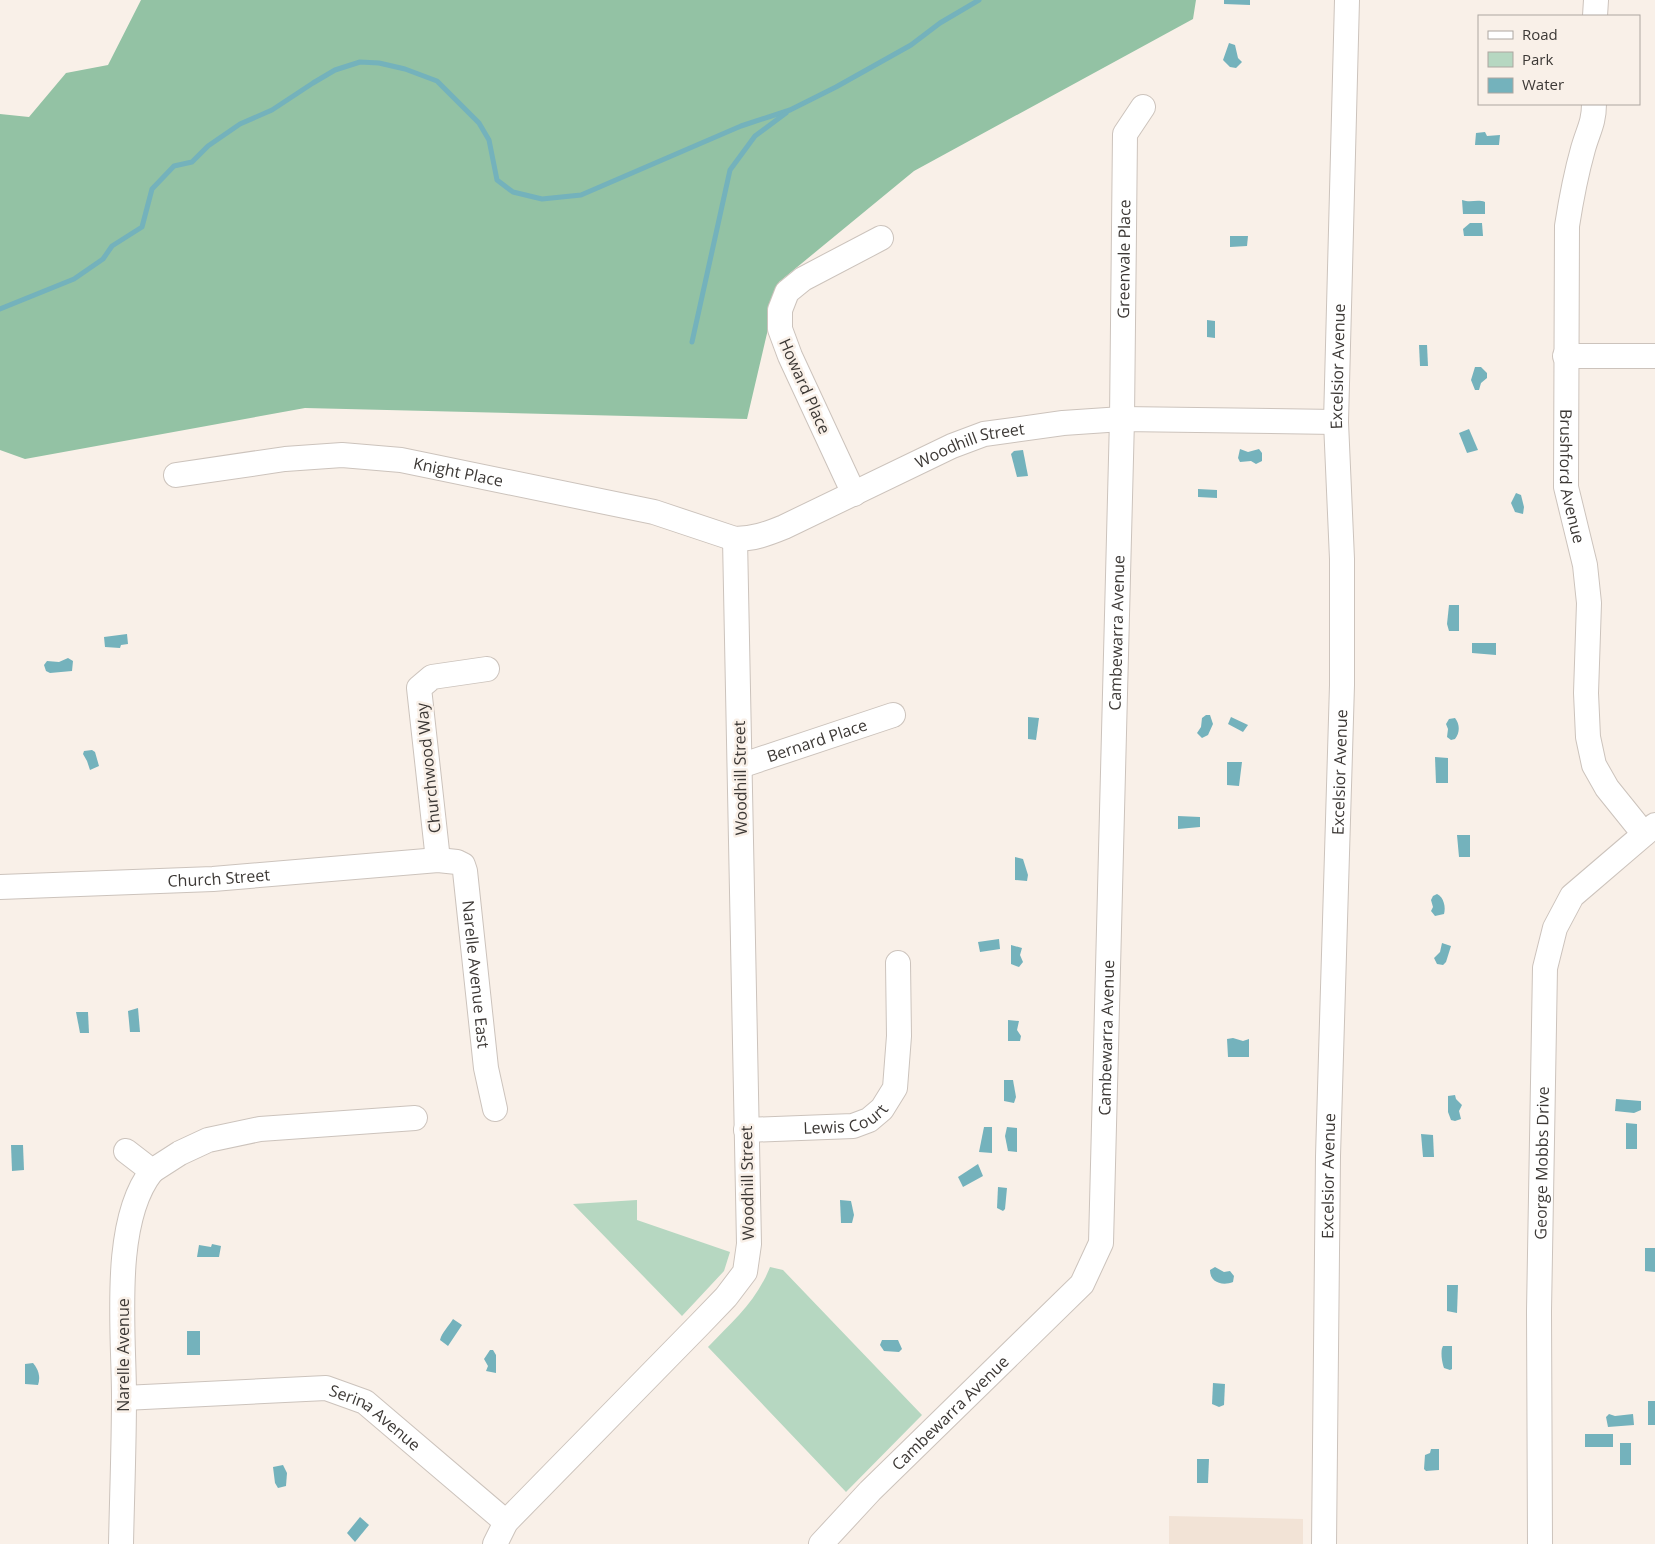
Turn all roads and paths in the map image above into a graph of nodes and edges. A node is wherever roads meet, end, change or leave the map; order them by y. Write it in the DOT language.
graph roads {
  1 [pos="1347,0"];
  2 [pos="1596,0"];
  3 [pos="1595,15"];
  4 [pos="1594,105"];
  5 [pos="1143,107"];
  6 [pos="881,238"];
  7 [pos="1565,356"];
  8 [pos="1655,356"];
  9 [pos="1122,419"];
  10 [pos="1336,422"];
  11 [pos="176,475"];
  12 [pos="854,494"];
  13 [pos="735,539"];
  14 [pos="487,669"];
  15 [pos="893,715"];
  16 [pos="740,766"];
  17 [pos="1649,830"];
  18 [pos="438,860"];
  19 [pos="0,887"];
  20 [pos="898,963"];
  21 [pos="495,1108"];
  22 [pos="415,1118"];
  23 [pos="746,1130"];
  24 [pos="126,1152"];
  25 [pos="152,1171"];
  26 [pos="124,1398"];
  27 [pos="506,1522"];
  28 [pos="121,1544"];
  29 [pos="495,1544"];
  30 [pos="821,1544"];
  31 [pos="1324,1544"];
  32 [pos="1540,1544"];
  1 -- 10 [label="street, Excelsior Avenue"];
  2 -- 3 [label="street"];
  4 -- 7 [label="street, Brushford Avenue"];
  5 -- 9 [label="street, Greenvale Place"];
  6 -- 12 [label="street, Howard Place"];
  7 -- 8 [label="street"];
  7 -- 17 [label="street, Brushford Avenue"];
  9 -- 10 [label="street, Woodhill Street"];
  9 -- 12 [label="street, Woodhill Street"];
  9 -- 30 [label="street, Cambewarra Avenue"];
  10 -- 31 [label="street, Excelsior Avenue"];
  11 -- 13 [label="street, Knight Place"];
  12 -- 13 [label="street, Woodhill Street"];
  13 -- 16 [label="street, Woodhill Street"];
  14 -- 18 [label="street, Churchwood Way"];
  15 -- 16 [label="street, Bernard Place"];
  16 -- 23 [label="street, Woodhill Street"];
  17 -- 32 [label="street, George Mobbs Drive"];
  18 -- 19 [label="street, Church Street"];
  18 -- 21 [label="street, Narelle Avenue East"];
  20 -- 23 [label="street, Lewis Court"];
  22 -- 25 [label="street, Narelle Avenue"];
  23 -- 27 [label="street, Woodhill Street"];
  24 -- 25 [label="street"];
  25 -- 26 [label="street, Narelle Avenue"];
  26 -- 27 [label="street, Serina Avenue"];
  26 -- 28 [label="street, Narelle Avenue"];
  27 -- 29 [label="street, Woodhill Street"];
}
